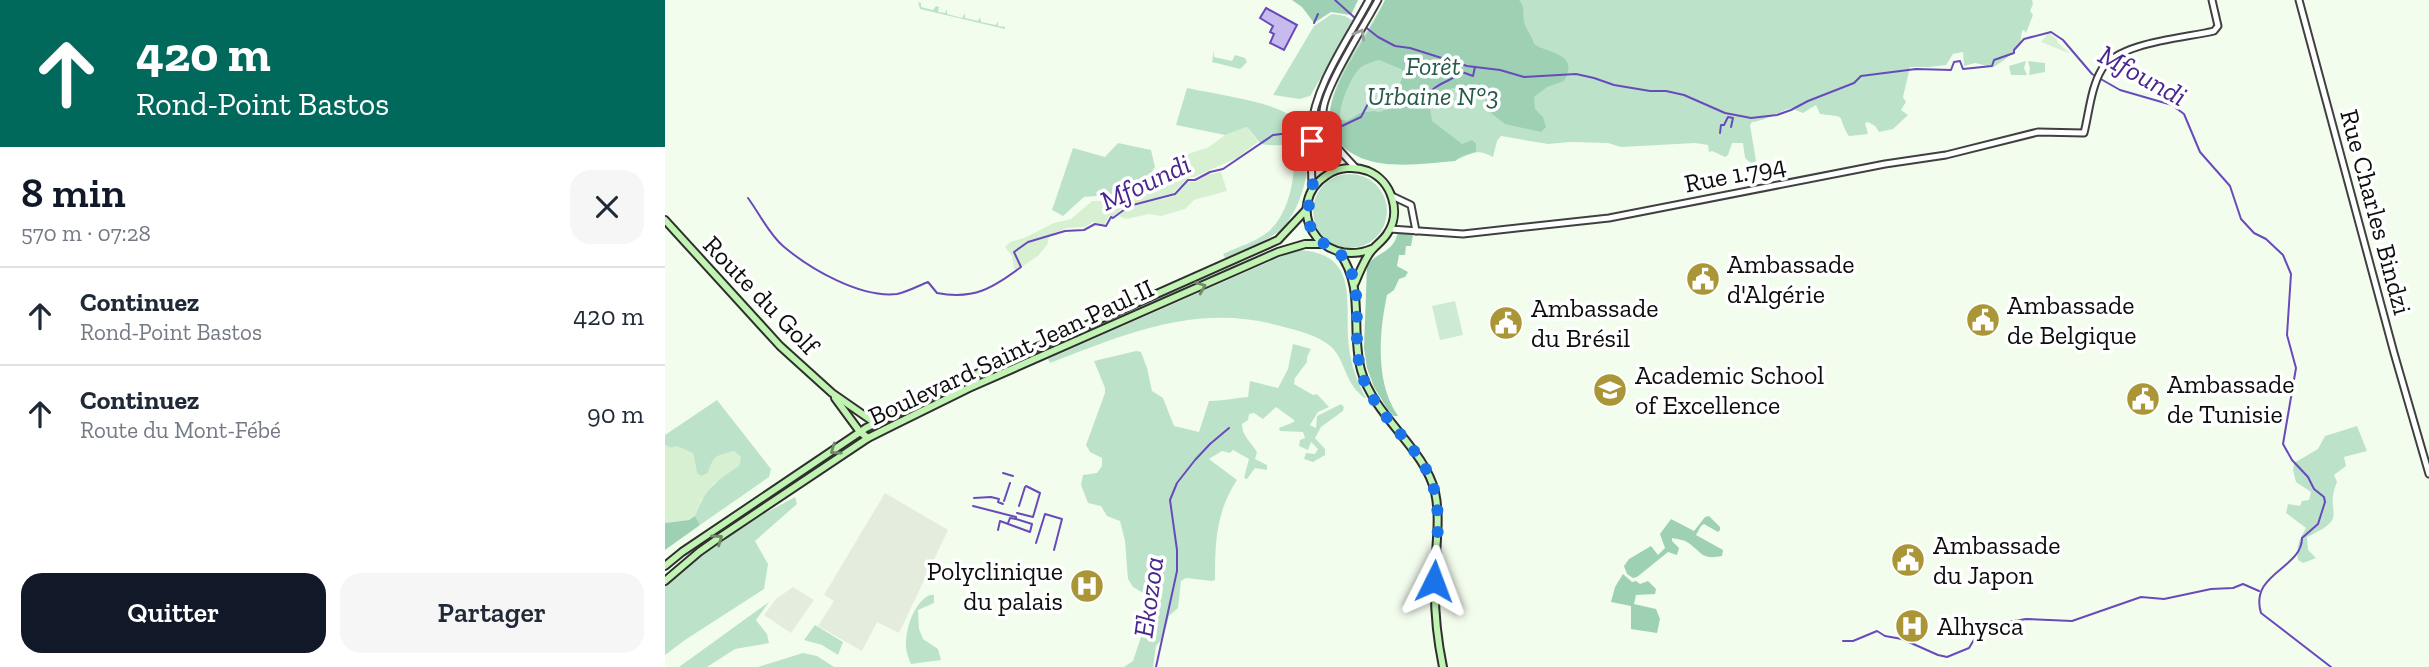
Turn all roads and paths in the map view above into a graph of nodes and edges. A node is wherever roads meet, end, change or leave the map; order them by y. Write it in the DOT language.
graph roads {
  1 [pos="1369,0"];
  2 [pos="1378,0"];
  3 [pos="2212,0"];
  4 [pos="2298,0"];
  5 [pos="1356,168"];
  6 [pos="1312,190"];
  7 [pos="1392,196"];
  8 [pos="1307,209"];
  9 [pos="665,220"];
  10 [pos="1391,229"];
  11 [pos="1416,231"];
  12 [pos="1323,244"];
  13 [pos="1374,248"];
  14 [pos="1339,253"];
  15 [pos="1355,283"];
  16 [pos="832,393"];
  17 [pos="877,424"];
  18 [pos="885,430"];
  19 [pos="860,432"];
  20 [pos="868,438"];
  21 [pos="2429,474"];
  22 [pos="665,566"];
  23 [pos="665,581"];
  24 [pos="1443,667"];
  1 -- 6 [label="street"];
  5 -- 2 [label="street, one-way"];
  3 -- 11 [label="street, Rue 1.794"];
  4 -- 21 [label="street, Rue Charles Bindzi"];
  5 -- 6 [label="main road"];
  5 -- 7 [label="main road"];
  6 -- 8 [label="main road"];
  7 -- 10 [label="main road"];
  7 -- 11 [label="street"];
  8 -- 12 [label="main road"];
  8 -- 17 [label="main road, Boulevard Saint Jean Paul II"];
  9 -- 16 [label="main road, Route du Golf"];
  10 -- 11 [label="street, Rue 1.794"];
  10 -- 13 [label="main road"];
  12 -- 14 [label="main road"];
  18 -- 12 [label="main road, Boulevard Saint Jean Paul II, one-way"];
  13 -- 14 [label="main road"];
  13 -- 15 [label="main road"];
  14 -- 15 [label="main road"];
  15 -- 24 [label="main road"];
  16 -- 17 [label="main road, Route du Golf"];
  16 -- 19 [label="main road, Route du Golf"];
  17 -- 18 [label="main road, Route du Golf"];
  17 -- 19 [label="main road, Boulevard Saint Jean Paul II"];
  18 -- 20 [label="main road, Boulevard Saint Jean Paul II"];
  19 -- 20 [label="main road, Route du Golf"];
  19 -- 22 [label="main road, Boulevard Saint Jean Paul II, one-way"];
  23 -- 20 [label="main road, Boulevard Saint Jean Paul II, one-way"];
}
